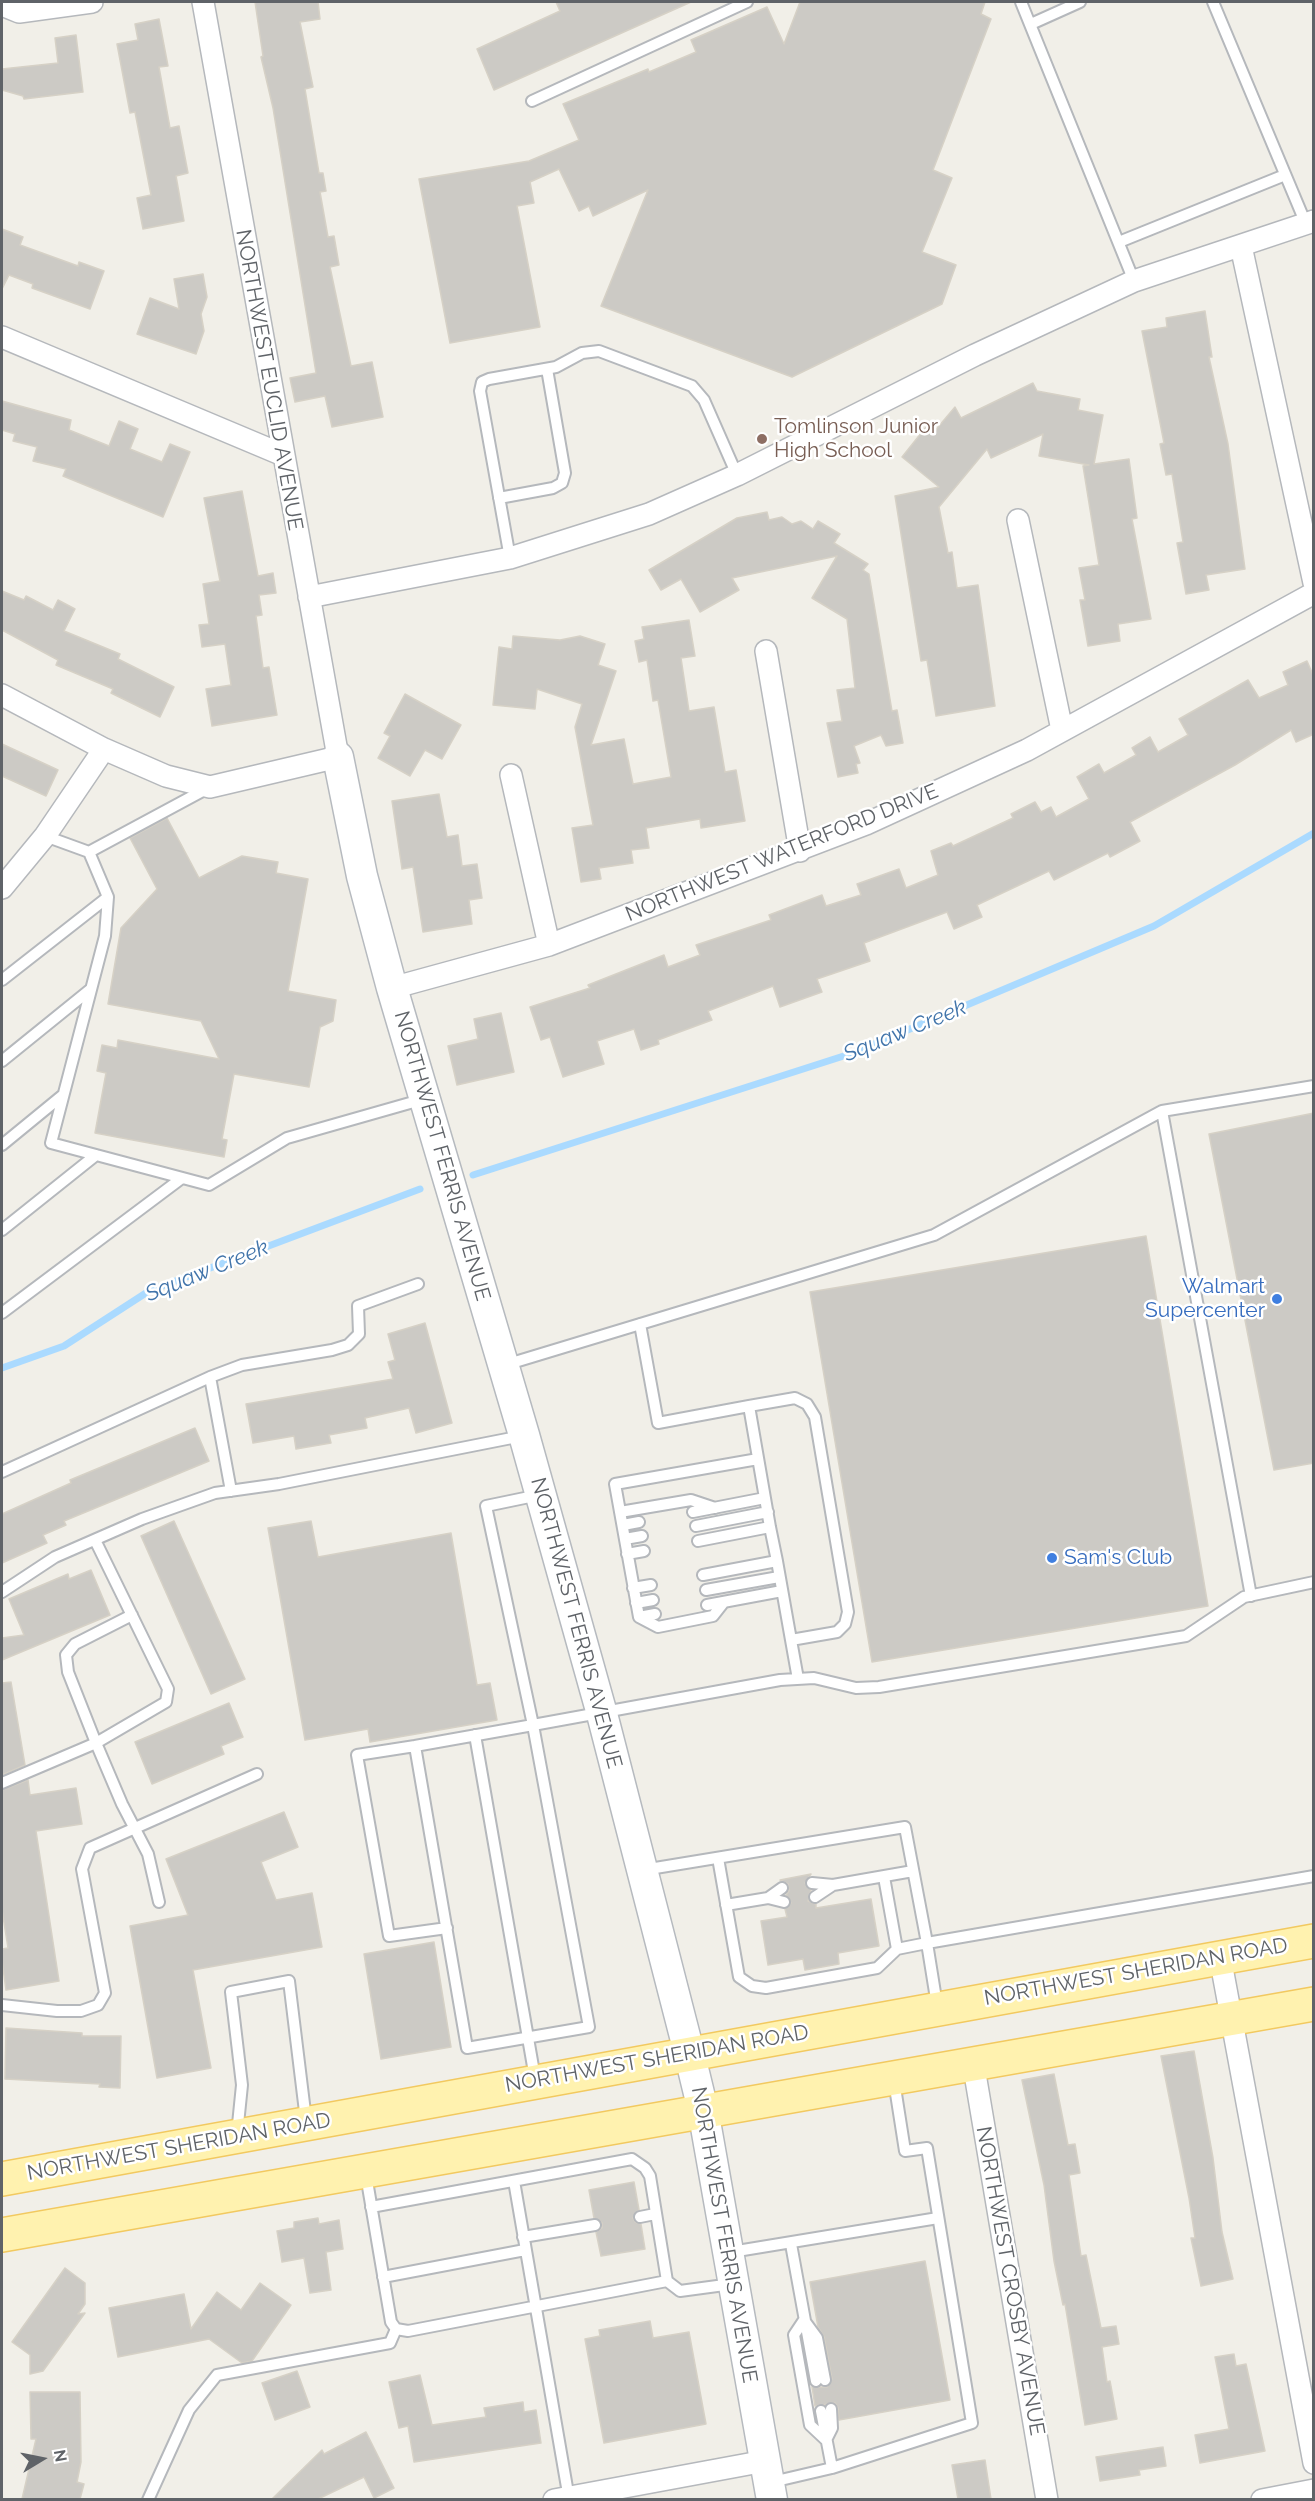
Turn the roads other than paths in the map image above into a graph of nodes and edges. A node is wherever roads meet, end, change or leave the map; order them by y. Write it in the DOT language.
graph roads {
  1 [pos="92,2"];
  2 [pos="203,2"];
  3 [pos="747,2"];
  4 [pos="1022,2"];
  5 [pos="1080,2"];
  6 [pos="1213,2"];
  7 [pos="2,5"];
  8 [pos="1030,24"];
  9 [pos="532,101"];
  10 [pos="1285,175"];
  11 [pos="1310,222"];
  12 [pos="1119,242"];
  13 [pos="1241,246"];
  14 [pos="1134,281"];
  15 [pos="2,337"];
  16 [pos="547,369"];
  17 [pos="283,455"];
  18 [pos="736,475"];
  19 [pos="499,498"];
  20 [pos="1018,520"];
  21 [pos="510,558"];
  22 [pos="1314,583"];
  23 [pos="1314,593"];
  24 [pos="309,597"];
  25 [pos="766,651"];
  26 [pos="2,695"];
  27 [pos="1062,730"];
  28 [pos="104,749"];
  29 [pos="338,757"];
  30 [pos="511,775"];
  31 [pos="210,787"];
  32 [pos="45,836"];
  33 [pos="800,850"];
  34 [pos="88,852"];
  35 [pos="2,888"];
  36 [pos="108,897"];
  37 [pos="549,945"];
  38 [pos="2,980"];
  39 [pos="392,988"];
  40 [pos="91,989"];
  41 [pos="2,1061"];
  42 [pos="1314,1086"];
  43 [pos="63,1095"];
  44 [pos="425,1099"];
  45 [pos="1162,1111"];
  46 [pos="2,1144"];
  47 [pos="96,1155"];
  48 [pos="182,1178"];
  49 [pos="2,1230"];
  50 [pos="418,1284"];
  51 [pos="2,1313"];
  52 [pos="640,1324"];
  53 [pos="503,1365"];
  54 [pos="210,1377"];
  55 [pos="749,1406"];
  56 [pos="524,1435"];
  57 [pos="758,1458"];
  58 [pos="2,1472"];
  59 [pos="231,1491"];
  60 [pos="541,1495"];
  61 [pos="765,1498"];
  62 [pos="715,1508"];
  63 [pos="620,1512"];
  64 [pos="693,1512"];
  65 [pos="768,1512"];
  66 [pos="639,1522"];
  67 [pos="623,1525"];
  68 [pos="696,1526"];
  69 [pos="770,1527"];
  70 [pos="642,1536"];
  71 [pos="625,1539"];
  72 [pos="95,1540"];
  73 [pos="698,1541"];
  74 [pos="644,1551"];
  75 [pos="627,1554"];
  76 [pos="777,1561"];
  77 [pos="704,1575"];
  78 [pos="779,1577"];
  79 [pos="1314,1582"];
  80 [pos="651,1585"];
  81 [pos="633,1588"];
  82 [pos="706,1590"];
  83 [pos="782,1591"];
  84 [pos="2,1592"];
  85 [pos="1251,1596"];
  86 [pos="653,1600"];
  87 [pos="724,1602"];
  88 [pos="636,1603"];
  89 [pos="707,1605"];
  90 [pos="655,1614"];
  91 [pos="132,1615"];
  92 [pos="639,1617"];
  93 [pos="791,1640"];
  94 [pos="798,1679"];
  95 [pos="602,1714"];
  96 [pos="533,1725"];
  97 [pos="475,1735"];
  98 [pos="96,1743"];
  99 [pos="416,1746"];
  100 [pos="257,1774"];
  101 [pos="2,1783"];
  102 [pos="135,1827"];
  103 [pos="718,1858"];
  104 [pos="642,1870"];
  105 [pos="913,1871"];
  106 [pos="1314,1876"];
  107 [pos="884,1877"];
  108 [pos="812,1883"];
  109 [pos="833,1885"];
  110 [pos="782,1888"];
  111 [pos="814,1897"];
  112 [pos="768,1898"];
  113 [pos="159,1902"];
  114 [pos="784,1902"];
  115 [pos="726,1905"];
  116 [pos="447,1928"];
  117 [pos="1314,1941"];
  118 [pos="927,1943"];
  119 [pos="897,1949"];
  120 [pos="1220,1957"];
  121 [pos="1314,2004"];
  122 [pos="2,2005"];
  123 [pos="938,2008"];
  124 [pos="1231,2019"];
  125 [pos="529,2037"];
  126 [pos="689,2052"];
  127 [pos="973,2062"];
  128 [pos="893,2076"];
  129 [pos="535,2081"];
  130 [pos="703,2110"];
  131 [pos="307,2123"];
  132 [pos="237,2136"];
  133 [pos="365,2171"];
  134 [pos="2,2179"];
  135 [pos="514,2181"];
  136 [pos="371,2207"];
  137 [pos="656,2214"];
  138 [pos="640,2217"];
  139 [pos="938,2218"];
  140 [pos="595,2225"];
  141 [pos="2,2235"];
  142 [pos="523,2238"];
  143 [pos="791,2244"];
  144 [pos="525,2250"];
  145 [pos="727,2253"];
  146 [pos="383,2277"];
  147 [pos="667,2281"];
  148 [pos="732,2284"];
  149 [pos="535,2306"];
  150 [pos="804,2320"];
  151 [pos="396,2329"];
  152 [pos="820,2381"];
  153 [pos="826,2410"];
  154 [pos="826,2440"];
  155 [pos="1314,2463"];
  156 [pos="832,2468"];
  157 [pos="768,2481"];
  158 [pos="1314,2490"];
  159 [pos="148,2499"];
  160 [pos="564,2499"];
  161 [pos="1047,2499"];
  162 [pos="1262,2499"];
  1 -- 7 [label="street"];
  2 -- 17 [label="street, NORTHWEST EUCLID AVENUE"];
  3 -- 9 [label="lane"];
  4 -- 8 [label="lane"];
  5 -- 8 [label="lane"];
  6 -- 10 [label="lane"];
  8 -- 12 [label="lane"];
  10 -- 11 [label="lane"];
  10 -- 12 [label="lane"];
  11 -- 13 [label="street"];
  12 -- 14 [label="lane"];
  13 -- 14 [label="street"];
  13 -- 22 [label="street"];
  14 -- 18 [label="street"];
  15 -- 17 [label="street"];
  16 -- 18 [label="lane"];
  16 -- 19 [label="lane"];
  16 -- 19 [label="lane"];
  17 -- 24 [label="street, NORTHWEST EUCLID AVENUE"];
  18 -- 21 [label="street"];
  19 -- 21 [label="lane"];
  20 -- 27 [label="street"];
  21 -- 24 [label="street"];
  23 -- 27 [label="street, NORTHWEST WATERFORD DRIVE"];
  24 -- 29 [label="street, NORTHWEST EUCLID AVENUE"];
  25 -- 33 [label="street"];
  26 -- 28 [label="street"];
  27 -- 33 [label="street, NORTHWEST WATERFORD DRIVE"];
  28 -- 31 [label="street"];
  28 -- 32 [label="street"];
  29 -- 31 [label="street"];
  29 -- 39 [label="street, NORTHWEST FERRIS AVENUE"];
  30 -- 37 [label="street"];
  31 -- 34 [label="lane"];
  32 -- 34 [label="lane"];
  32 -- 35 [label="street"];
  33 -- 37 [label="street, NORTHWEST WATERFORD DRIVE"];
  34 -- 36 [label="lane"];
  36 -- 38 [label="lane"];
  36 -- 40 [label="lane"];
  37 -- 39 [label="street, NORTHWEST WATERFORD DRIVE"];
  39 -- 44 [label="street, NORTHWEST FERRIS AVENUE"];
  40 -- 41 [label="lane"];
  40 -- 43 [label="lane"];
  42 -- 45 [label="lane"];
  43 -- 46 [label="lane"];
  43 -- 47 [label="lane"];
  44 -- 48 [label="lane"];
  44 -- 53 [label="street, NORTHWEST FERRIS AVENUE"];
  45 -- 52 [label="lane"];
  45 -- 85 [label="lane"];
  47 -- 48 [label="lane"];
  47 -- 49 [label="lane"];
  48 -- 51 [label="lane"];
  50 -- 54 [label="lane"];
  52 -- 53 [label="lane"];
  52 -- 55 [label="lane"];
  53 -- 56 [label="street, NORTHWEST FERRIS AVENUE"];
  54 -- 58 [label="lane"];
  54 -- 59 [label="lane"];
  55 -- 57 [label="lane"];
  55 -- 93 [label="lane"];
  56 -- 59 [label="lane"];
  56 -- 60 [label="street, NORTHWEST FERRIS AVENUE"];
  57 -- 61 [label="lane"];
  57 -- 63 [label="lane"];
  59 -- 72 [label="lane"];
  60 -- 95 [label="street, NORTHWEST FERRIS AVENUE"];
  60 -- 96 [label="lane"];
  61 -- 62 [label="lane"];
  61 -- 65 [label="lane"];
  62 -- 63 [label="lane"];
  62 -- 64 [label="lane"];
  63 -- 67 [label="lane"];
  65 -- 68 [label="lane"];
  65 -- 69 [label="lane"];
  66 -- 67 [label="lane"];
  67 -- 71 [label="lane"];
  69 -- 73 [label="lane"];
  69 -- 76 [label="lane"];
  70 -- 71 [label="lane"];
  71 -- 75 [label="lane"];
  72 -- 84 [label="lane"];
  72 -- 91 [label="lane"];
  74 -- 75 [label="lane"];
  75 -- 81 [label="lane"];
  76 -- 77 [label="lane"];
  76 -- 78 [label="lane"];
  78 -- 82 [label="lane"];
  78 -- 83 [label="lane"];
  79 -- 85 [label="lane"];
  80 -- 81 [label="lane"];
  81 -- 88 [label="lane"];
  83 -- 87 [label="lane"];
  83 -- 93 [label="lane"];
  85 -- 94 [label="lane"];
  86 -- 88 [label="lane"];
  87 -- 89 [label="lane"];
  87 -- 92 [label="lane"];
  88 -- 92 [label="lane"];
  90 -- 92 [label="lane"];
  91 -- 98 [label="lane"];
  91 -- 98 [label="lane"];
  93 -- 94 [label="lane"];
  94 -- 95 [label="lane"];
  95 -- 96 [label="lane"];
  95 -- 104 [label="street, NORTHWEST FERRIS AVENUE"];
  96 -- 97 [label="lane"];
  96 -- 125 [label="lane"];
  97 -- 99 [label="lane"];
  97 -- 125 [label="lane"];
  98 -- 101 [label="lane"];
  98 -- 102 [label="lane"];
  99 -- 116 [label="lane"];
  99 -- 116 [label="lane"];
  100 -- 102 [label="lane"];
  102 -- 113 [label="lane"];
  102 -- 122 [label="lane"];
  103 -- 104 [label="lane"];
  103 -- 105 [label="lane"];
  103 -- 115 [label="lane"];
  104 -- 126 [label="street, NORTHWEST FERRIS AVENUE"];
  105 -- 107 [label="lane"];
  105 -- 118 [label="lane"];
  106 -- 118 [label="lane"];
  107 -- 109 [label="lane"];
  107 -- 119 [label="lane"];
  108 -- 109 [label="lane"];
  109 -- 111 [label="lane"];
  110 -- 112 [label="lane"];
  112 -- 114 [label="lane"];
  112 -- 115 [label="lane"];
  115 -- 119 [label="lane"];
  116 -- 125 [label="lane"];
  117 -- 120 [label="main road, NORTHWEST SHERIDAN ROAD"];
  118 -- 119 [label="lane"];
  118 -- 123 [label="lane"];
  120 -- 123 [label="main road, NORTHWEST SHERIDAN ROAD"];
  120 -- 124 [label="street"];
  121 -- 124 [label="main road"];
  123 -- 126 [label="main road, NORTHWEST SHERIDAN ROAD"];
  124 -- 127 [label="main road"];
  124 -- 155 [label="street"];
  125 -- 129 [label="lane"];
  126 -- 129 [label="main road, NORTHWEST SHERIDAN ROAD"];
  126 -- 130 [label="street, NORTHWEST FERRIS AVENUE"];
  127 -- 128 [label="main road"];
  127 -- 161 [label="street, NORTHWEST CROSBY AVENUE"];
  128 -- 130 [label="main road"];
  128 -- 139 [label="lane"];
  129 -- 131 [label="main road, NORTHWEST SHERIDAN ROAD"];
  130 -- 133 [label="main road"];
  130 -- 145 [label="street, NORTHWEST FERRIS AVENUE"];
  131 -- 132 [label="main road, NORTHWEST SHERIDAN ROAD"];
  131 -- 132 [label="lane"];
  132 -- 134 [label="main road, NORTHWEST SHERIDAN ROAD"];
  133 -- 136 [label="lane"];
  133 -- 141 [label="main road"];
  135 -- 136 [label="lane"];
  135 -- 137 [label="lane"];
  135 -- 142 [label="lane"];
  136 -- 146 [label="lane"];
  137 -- 138 [label="lane"];
  137 -- 147 [label="lane"];
  139 -- 143 [label="lane"];
  139 -- 156 [label="lane"];
  140 -- 142 [label="lane"];
  142 -- 144 [label="lane"];
  143 -- 145 [label="lane"];
  143 -- 150 [label="lane"];
  144 -- 146 [label="lane"];
  144 -- 149 [label="lane"];
  145 -- 148 [label="street, NORTHWEST FERRIS AVENUE"];
  146 -- 151 [label="lane"];
  147 -- 148 [label="lane"];
  147 -- 149 [label="lane"];
  148 -- 157 [label="street, NORTHWEST FERRIS AVENUE"];
  149 -- 151 [label="lane"];
  149 -- 160 [label="lane"];
  150 -- 152 [label="lane"];
  150 -- 154 [label="lane"];
  151 -- 159 [label="lane"];
  153 -- 154 [label="lane"];
  154 -- 156 [label="lane"];
  156 -- 157 [label="lane"];
  157 -- 160 [label="street"];
  158 -- 162 [label="street"];
}
